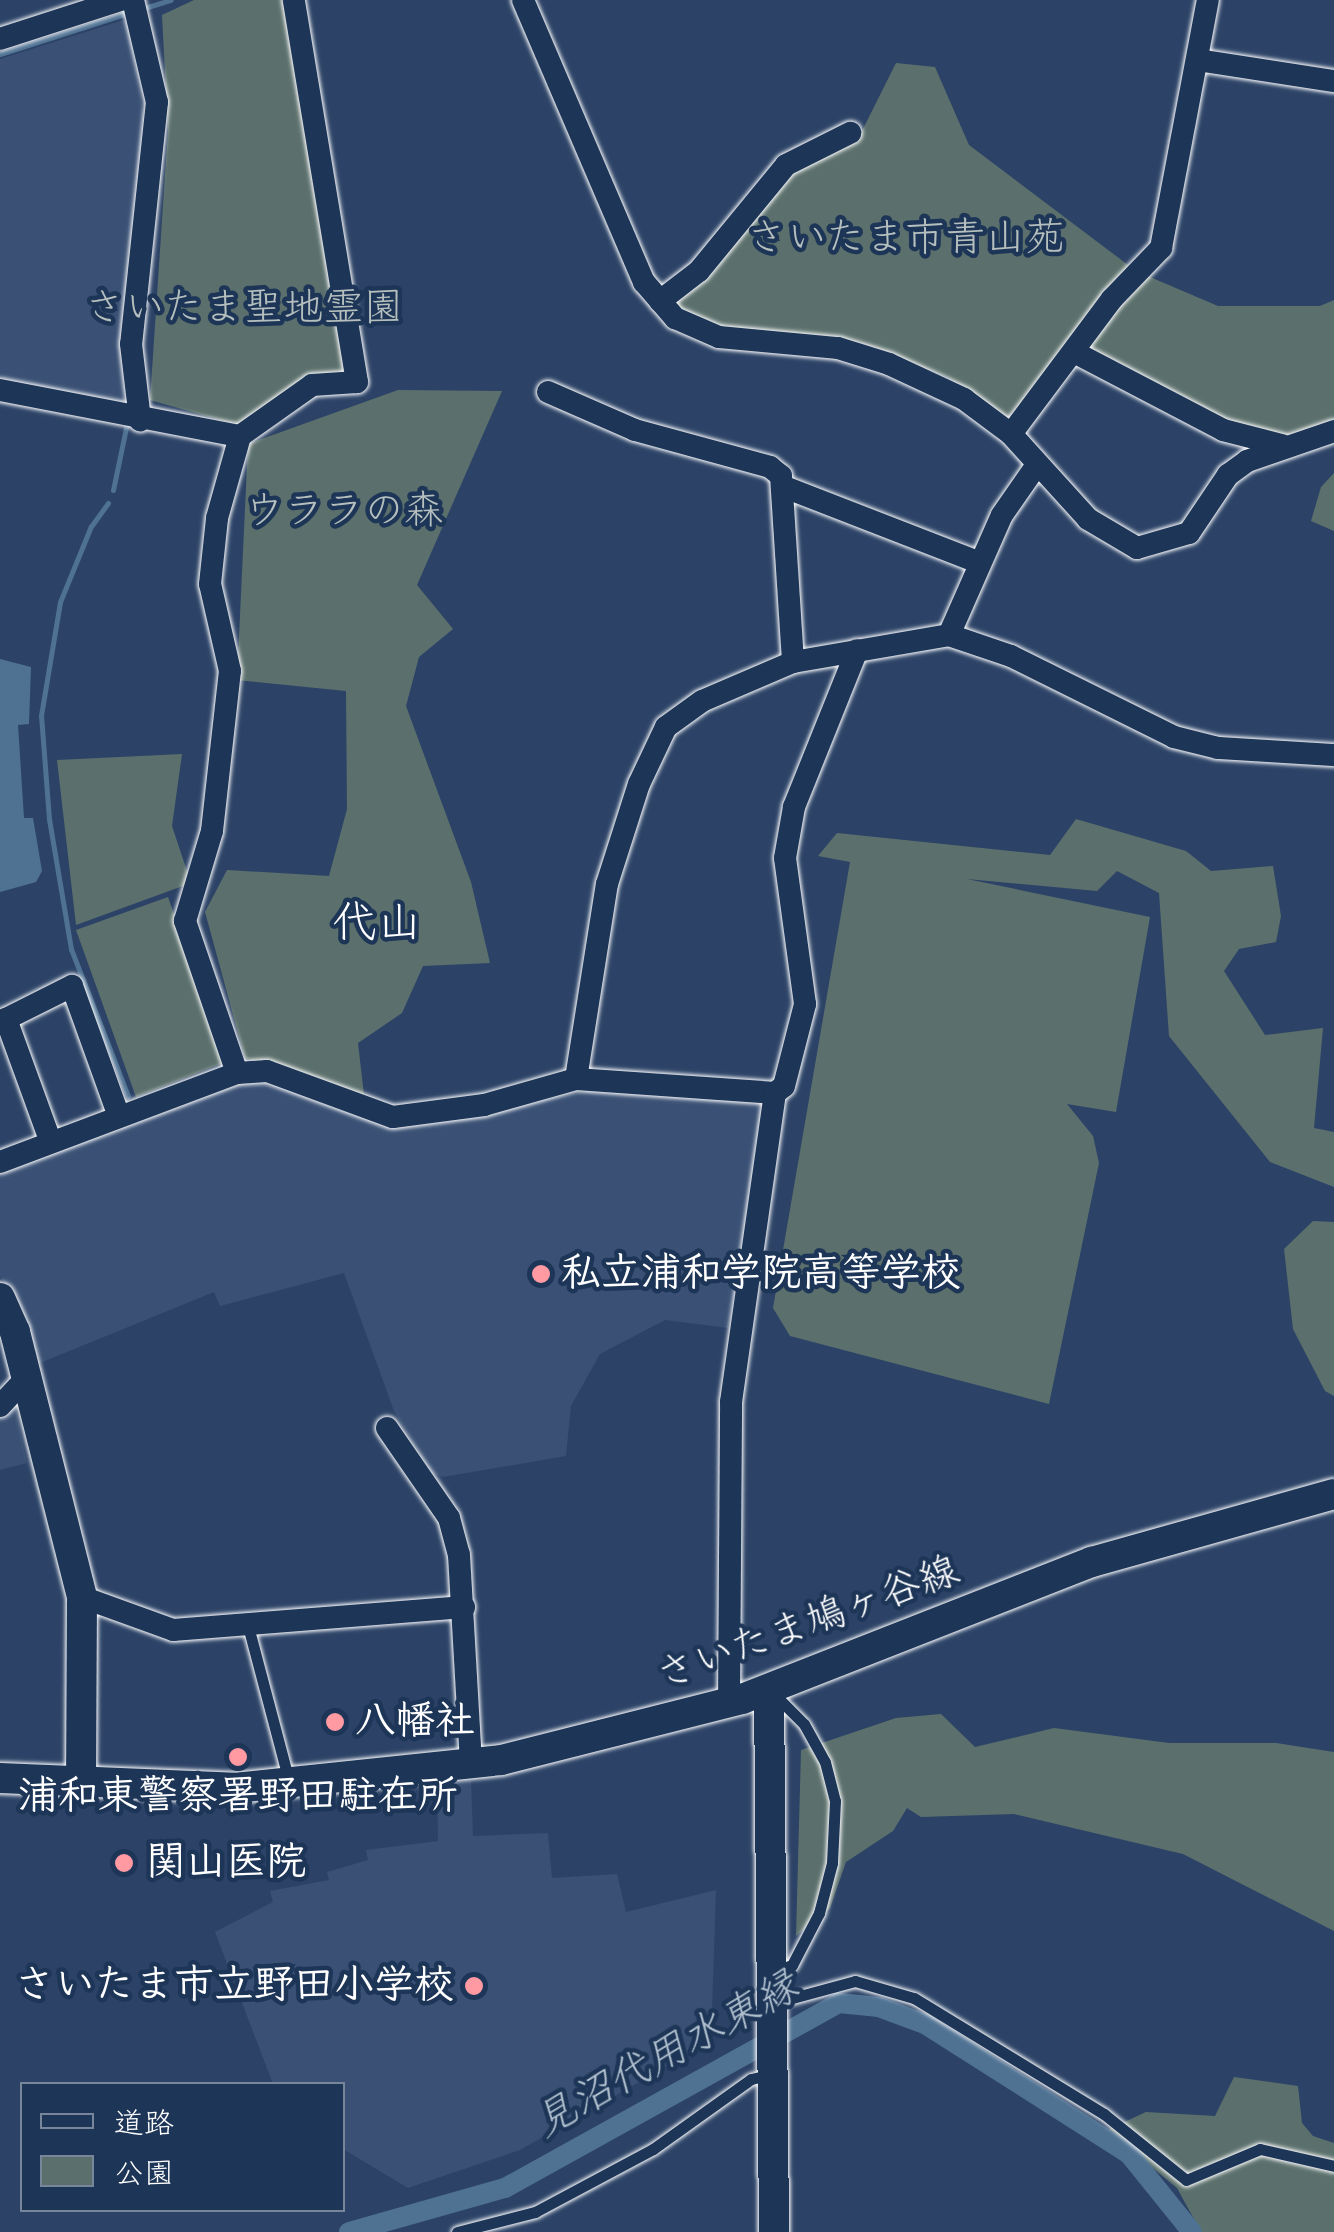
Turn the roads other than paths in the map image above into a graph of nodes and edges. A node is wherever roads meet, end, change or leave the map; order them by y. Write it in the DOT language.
graph roads {
  1 [pos="121,0"];
  2 [pos="133,0"];
  3 [pos="294,0"];
  4 [pos="523,0"];
  5 [pos="1208,0"];
  6 [pos="0,39"];
  7 [pos="1198,60"];
  8 [pos="1334,80"];
  9 [pos="850,134"];
  10 [pos="660,301"];
  11 [pos="1074,352"];
  12 [pos="0,390"];
  13 [pos="548,392"];
  14 [pos="140,420"];
  15 [pos="1334,431"];
  16 [pos="1010,434"];
  17 [pos="240,436"];
  18 [pos="1282,444"];
  19 [pos="1036,466"];
  20 [pos="782,486"];
  21 [pos="978,562"];
  22 [pos="949,635"];
  23 [pos="857,650"];
  24 [pos="793,662"];
  25 [pos="1334,755"];
  26 [pos="237,1073"];
  27 [pos="576,1079"];
  28 [pos="775,1093"];
  29 [pos="128,1110"];
  30 [pos="50,1140"];
  31 [pos="0,1162"];
  32 [pos="0,1298"];
  33 [pos="24,1380"];
  34 [pos="0,1406"];
  35 [pos="387,1428"];
  36 [pos="1334,1494"];
  37 [pos="82,1598"];
  38 [pos="464,1606"];
  39 [pos="248,1626"];
  40 [pos="769,1690"];
  41 [pos="729,1703"];
  42 [pos="471,1765"];
  43 [pos="0,1778"];
  44 [pos="82,1785"];
  45 [pos="290,1786"];
  46 [pos="774,1997"];
  47 [pos="775,2063"];
  48 [pos="1334,2166"];
  49 [pos="457,2232"];
  50 [pos="774,2232"];
  1 -- 6 [label="street"];
  2 -- 14 [label="street"];
  3 -- 17 [label="street"];
  4 -- 10 [label="street"];
  5 -- 7 [label="street"];
  7 -- 8 [label="street"];
  7 -- 11 [label="street"];
  9 -- 10 [label="street"];
  10 -- 16 [label="street"];
  11 -- 16 [label="street"];
  11 -- 18 [label="street"];
  12 -- 14 [label="street"];
  13 -- 20 [label="street"];
  14 -- 17 [label="street"];
  15 -- 18 [label="street"];
  16 -- 19 [label="street"];
  17 -- 26 [label="street"];
  18 -- 19 [label="street"];
  19 -- 21 [label="street"];
  20 -- 21 [label="street"];
  20 -- 24 [label="street"];
  21 -- 22 [label="street"];
  22 -- 23 [label="street"];
  22 -- 25 [label="street"];
  23 -- 24 [label="street"];
  23 -- 28 [label="street"];
  24 -- 27 [label="street"];
  26 -- 27 [label="street"];
  26 -- 29 [label="street"];
  27 -- 28 [label="street"];
  28 -- 41 [label="street"];
  29 -- 30 [label="street"];
  29 -- 30 [label="street"];
  30 -- 31 [label="street"];
  32 -- 33 [label="main road"];
  33 -- 34 [label="street"];
  33 -- 37 [label="main road"];
  35 -- 38 [label="street"];
  36 -- 40 [label="main road, さいたま鳩ヶ谷線"];
  37 -- 39 [label="street"];
  37 -- 44 [label="main road"];
  38 -- 39 [label="street"];
  38 -- 42 [label="street"];
  39 -- 45 [label="lane"];
  40 -- 41 [label="main road, さいたま鳩ヶ谷線"];
  40 -- 46 [label="main road"];
  40 -- 46 [label="lane"];
  41 -- 42 [label="main road, さいたま鳩ヶ谷線"];
  42 -- 45 [label="main road, さいたま鳩ヶ谷線"];
  43 -- 44 [label="main road, さいたま鳩ヶ谷線"];
  44 -- 45 [label="main road, さいたま鳩ヶ谷線"];
  46 -- 47 [label="main road"];
  46 -- 48 [label="lane"];
  47 -- 49 [label="lane"];
  47 -- 50 [label="main road"];
}
